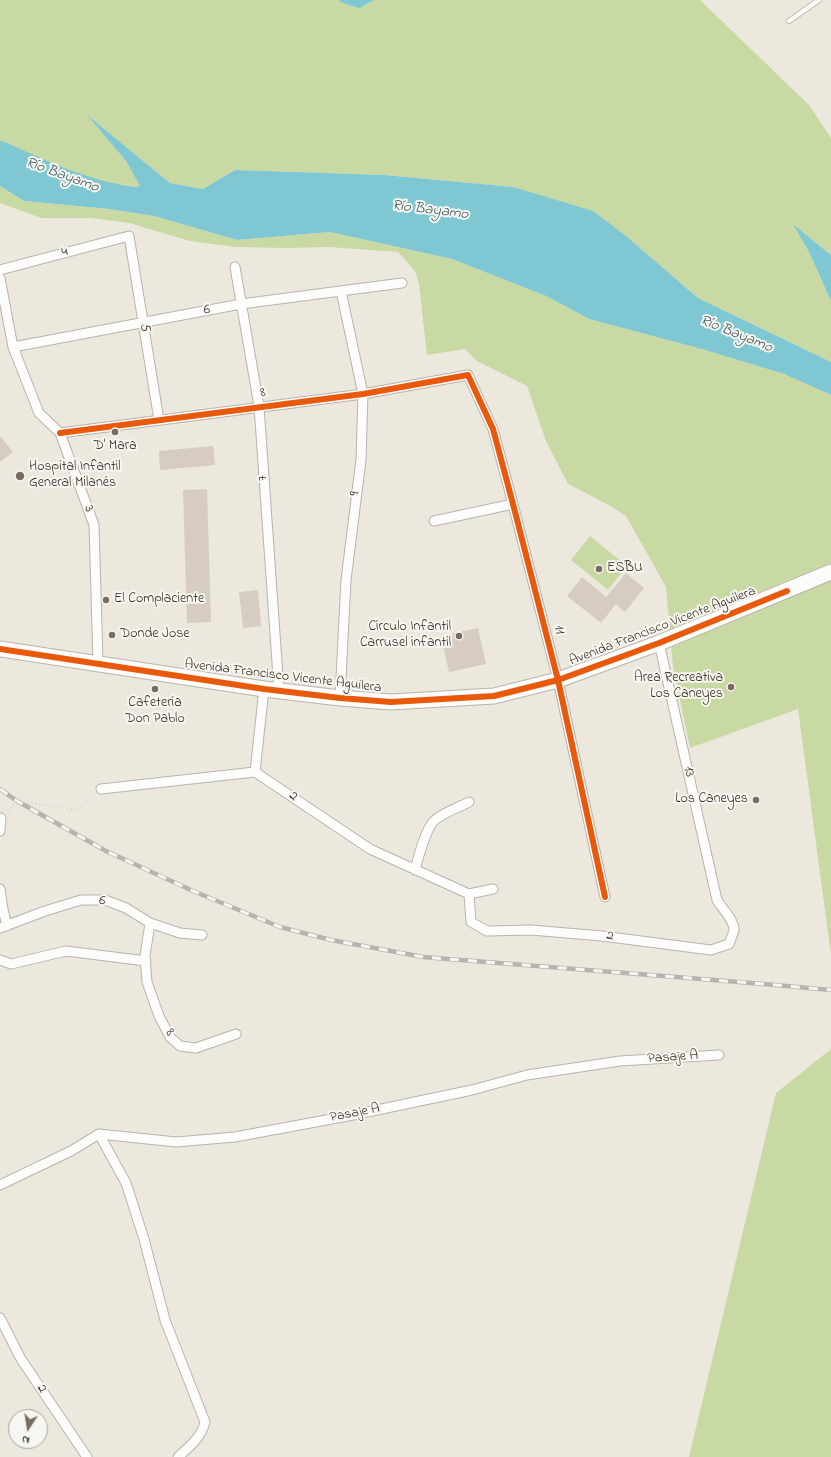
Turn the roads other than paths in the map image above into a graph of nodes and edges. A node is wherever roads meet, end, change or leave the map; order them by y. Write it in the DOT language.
graph roads {
  1 [pos="818,0"];
  2 [pos="789,21"];
  3 [pos="129,236"];
  4 [pos="235,267"];
  5 [pos="0,270"];
  6 [pos="0,278"];
  7 [pos="402,284"];
  8 [pos="342,291"];
  9 [pos="241,304"];
  10 [pos="143,323"];
  11 [pos="13,347"];
  12 [pos="468,375"];
  13 [pos="363,394"];
  14 [pos="259,406"];
  15 [pos="159,420"];
  16 [pos="60,433"];
  17 [pos="513,504"];
  18 [pos="434,521"];
  19 [pos="831,572"];
  20 [pos="659,644"];
  21 [pos="0,649"];
  22 [pos="98,663"];
  23 [pos="558,680"];
  24 [pos="272,690"];
  25 [pos="340,698"];
  26 [pos="256,772"];
  27 [pos="101,789"];
  28 [pos="469,802"];
  29 [pos="1,818"];
  30 [pos="0,831"];
  31 [pos="415,870"];
  32 [pos="0,889"];
  33 [pos="493,889"];
  34 [pos="468,894"];
  35 [pos="605,897"];
  36 [pos="717,900"];
  37 [pos="150,923"];
  38 [pos="4,927"];
  39 [pos="202,935"];
  40 [pos="0,960"];
  41 [pos="146,961"];
  42 [pos="236,1034"];
  43 [pos="719,1055"];
  44 [pos="99,1134"];
  45 [pos="0,1185"];
  46 [pos="0,1318"];
  47 [pos="87,1457"];
  48 [pos="178,1457"];
  1 -- 2 [label="lane"];
  3 -- 5 [label="street, 4"];
  3 -- 10 [label="street, 5"];
  4 -- 9 [label="street, 7"];
  6 -- 11 [label="street, 3"];
  7 -- 8 [label="street, 6"];
  8 -- 9 [label="street, 6"];
  8 -- 13 [label="street, 9"];
  9 -- 10 [label="street, 6"];
  9 -- 14 [label="street, 7"];
  10 -- 11 [label="street, 6"];
  10 -- 15 [label="street, 5"];
  11 -- 16 [label="street, 3"];
  12 -- 13 [label="street, 8"];
  12 -- 17 [label="street, 11"];
  13 -- 14 [label="street, 8"];
  13 -- 25 [label="street, 9"];
  14 -- 15 [label="street, 8"];
  14 -- 24 [label="street, 7"];
  15 -- 16 [label="street, 8"];
  16 -- 22 [label="street, 3"];
  17 -- 18 [label="street"];
  17 -- 23 [label="street, 11"];
  19 -- 20 [label="main road, Avenida Francisco Vicente Aguilera"];
  20 -- 23 [label="main road, Avenida Francisco Vicente Aguilera"];
  20 -- 36 [label="street, 13"];
  21 -- 22 [label="main road, Avenida Francisco Vicente Aguilera"];
  22 -- 24 [label="main road, Avenida Francisco Vicente Aguilera"];
  23 -- 25 [label="main road, Avenida Francisco Vicente Aguilera"];
  23 -- 35 [label="street, 11"];
  24 -- 25 [label="main road, Avenida Francisco Vicente Aguilera"];
  24 -- 26 [label="street, 7"];
  26 -- 27 [label="street"];
  26 -- 31 [label="street, 2"];
  28 -- 31 [label="street"];
  29 -- 30 [label="street"];
  31 -- 34 [label="street, 2"];
  32 -- 38 [label="street"];
  33 -- 34 [label="street"];
  34 -- 36 [label="street, 2"];
  37 -- 38 [label="street, 6"];
  37 -- 39 [label="street, 6"];
  37 -- 41 [label="street, 8"];
  40 -- 41 [label="street"];
  41 -- 42 [label="street, 8"];
  43 -- 44 [label="street, Pasaje A"];
  44 -- 45 [label="street"];
  44 -- 48 [label="street"];
  46 -- 47 [label="street, 2"];
}
